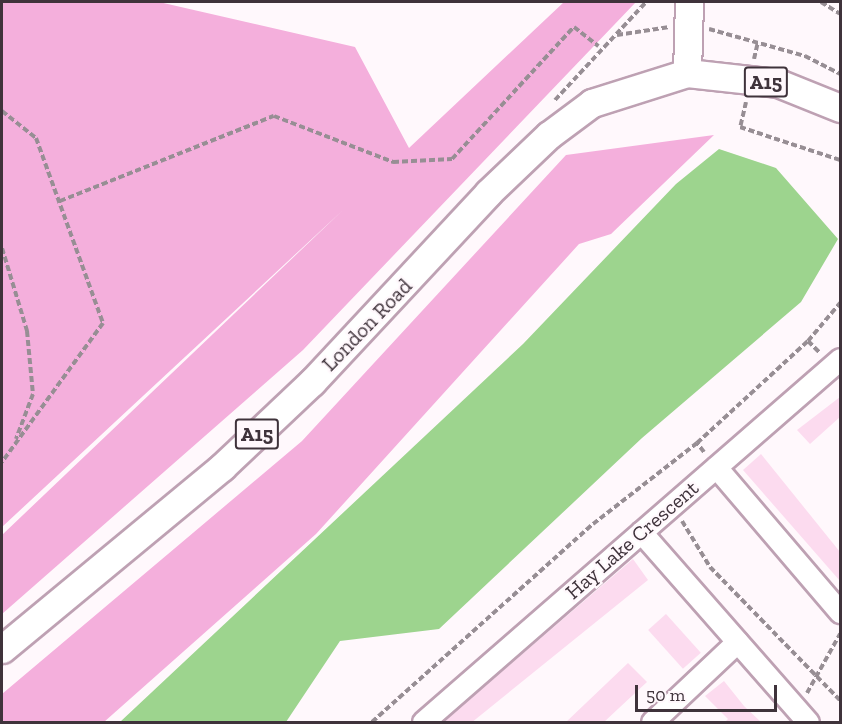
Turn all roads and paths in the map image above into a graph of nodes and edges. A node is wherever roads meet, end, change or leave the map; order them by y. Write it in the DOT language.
graph roads {
  1 [pos="821,2"];
  2 [pos="688,14"];
  3 [pos="840,14"];
  4 [pos="616,35"];
  5 [pos="758,42"];
  6 [pos="598,46"];
  7 [pos="687,73"];
  8 [pos="840,74"];
  9 [pos="750,80"];
  10 [pos="840,108"];
  11 [pos="2,111"];
  12 [pos="840,160"];
  13 [pos="60,201"];
  14 [pos="2,248"];
  15 [pos="840,303"];
  16 [pos="836,371"];
  17 [pos="697,443"];
  18 [pos="13,446"];
  19 [pos="2,462"];
  20 [pos="716,467"];
  21 [pos="672,506"];
  22 [pos="641,532"];
  23 [pos="840,612"];
  24 [pos="840,634"];
  25 [pos="738,642"];
  26 [pos="2,649"];
  27 [pos="818,681"];
  28 [pos="840,700"];
  29 [pos="794,706"];
  30 [pos="372,723"];
  31 [pos="423,723"];
  32 [pos="652,723"];
  33 [pos="808,723"];
  1 -- 3 [label="path"];
  2 -- 4 [label="path"];
  2 -- 5 [label="path"];
  2 -- 7 [label="main road"];
  5 -- 8 [label="path"];
  5 -- 9 [label="path"];
  6 -- 13 [label="path"];
  7 -- 9 [label="main road, A15"];
  7 -- 26 [label="main road, London Road / A15"];
  9 -- 10 [label="main road, A15"];
  9 -- 12 [label="path"];
  11 -- 13 [label="path"];
  13 -- 18 [label="path"];
  14 -- 18 [label="path"];
  15 -- 17 [label="path"];
  16 -- 20 [label="street, Hay Lake Crescent"];
  17 -- 20 [label="path"];
  17 -- 30 [label="path"];
  18 -- 19 [label="path"];
  20 -- 21 [label="street, Hay Lake Crescent"];
  20 -- 23 [label="street"];
  21 -- 22 [label="street, Hay Lake Crescent"];
  21 -- 27 [label="path"];
  22 -- 25 [label="street"];
  22 -- 31 [label="street, Hay Lake Crescent"];
  24 -- 27 [label="path"];
  25 -- 29 [label="street"];
  25 -- 32 [label="street"];
  27 -- 28 [label="path"];
  27 -- 29 [label="path"];
  29 -- 33 [label="street"];
}
